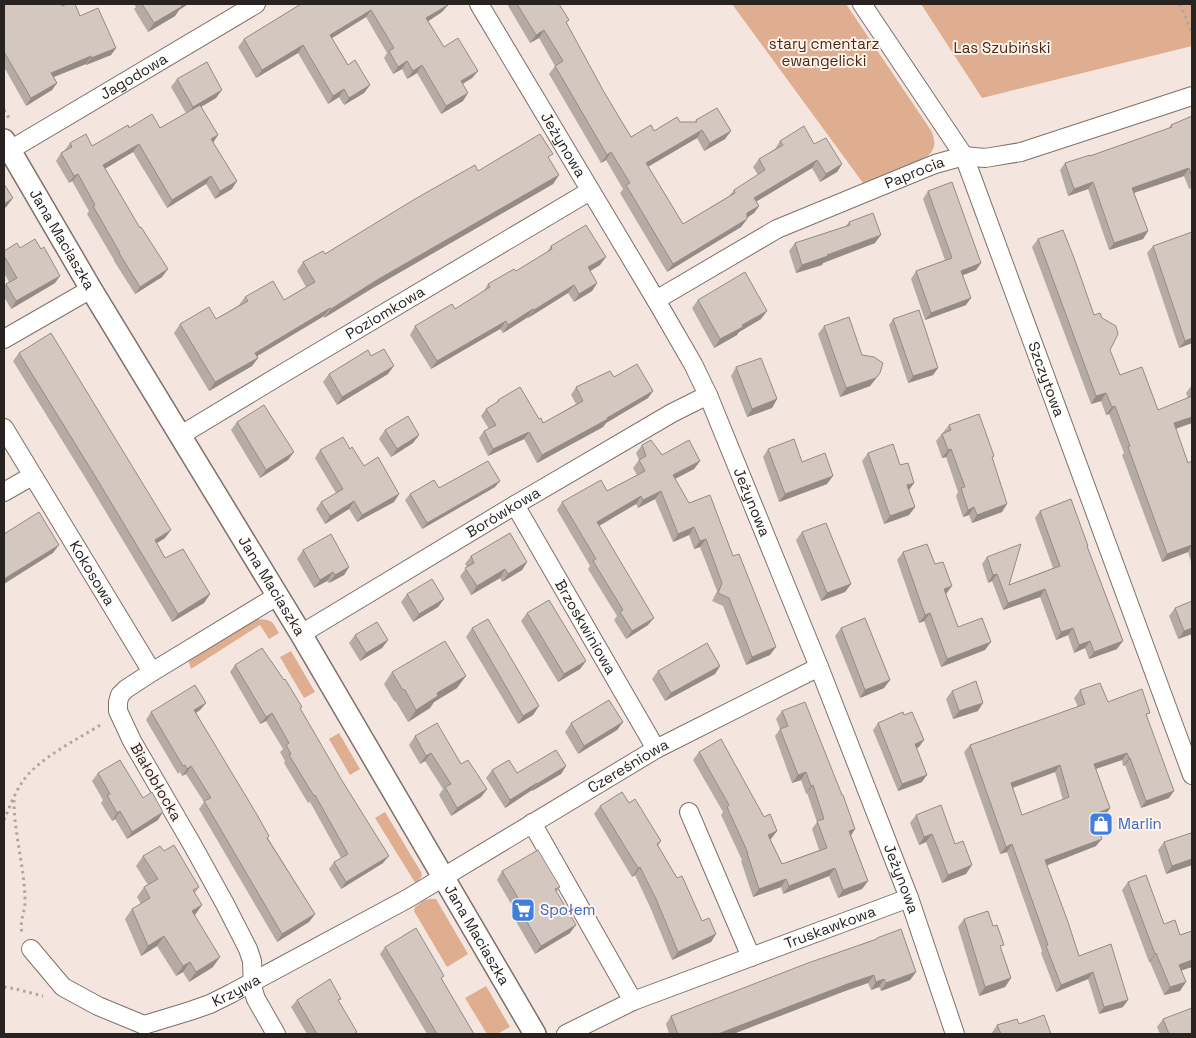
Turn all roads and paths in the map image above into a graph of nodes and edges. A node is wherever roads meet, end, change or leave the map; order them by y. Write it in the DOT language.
graph roads {
  1 [pos="256,4"];
  2 [pos="479,4"];
  3 [pos="862,4"];
  4 [pos="1180,4"];
  5 [pos="1192,33"];
  6 [pos="1192,96"];
  7 [pos="7,145"];
  8 [pos="964,156"];
  9 [pos="590,191"];
  10 [pos="91,289"];
  11 [pos="656,300"];
  12 [pos="4,339"];
  13 [pos="708,395"];
  14 [pos="4,428"];
  15 [pos="181,436"];
  16 [pos="32,476"];
  17 [pos="4,492"];
  18 [pos="515,505"];
  19 [pos="278,596"];
  20 [pos="301,634"];
  21 [pos="819,667"];
  22 [pos="152,672"];
  23 [pos="118,711"];
  24 [pos="656,749"];
  25 [pos="1192,775"];
  26 [pos="14,797"];
  27 [pos="689,812"];
  28 [pos="4,820"];
  29 [pos="532,823"];
  30 [pos="443,876"];
  31 [pos="909,898"];
  32 [pos="31,950"];
  33 [pos="751,957"];
  34 [pos="253,981"];
  35 [pos="4,987"];
  36 [pos="63,987"];
  37 [pos="634,1001"];
  38 [pos="146,1030"];
  39 [pos="276,1034"];
  40 [pos="535,1034"];
  41 [pos="566,1034"];
  42 [pos="955,1034"];
  1 -- 7 [label="street, Jagodowa"];
  2 -- 9 [label="street, Jeżynowa"];
  3 -- 8 [label="street, Szczytowa"];
  4 -- 5 [label="path"];
  6 -- 8 [label="street, Paprocia"];
  7 -- 10 [label="street, Jana Maciaszka"];
  8 -- 11 [label="street, Paprocia"];
  8 -- 25 [label="street, Szczytowa"];
  9 -- 11 [label="street, Jeżynowa"];
  9 -- 15 [label="street, Poziomkowa"];
  10 -- 12 [label="street"];
  10 -- 15 [label="street, Jana Maciaszka"];
  11 -- 13 [label="street, Jeżynowa"];
  13 -- 18 [label="street, Borówkowa"];
  13 -- 21 [label="street, Jeżynowa"];
  14 -- 16 [label="street, Kokosowa"];
  15 -- 19 [label="street, Jana Maciaszka"];
  16 -- 17 [label="street"];
  16 -- 22 [label="street, Kokosowa"];
  18 -- 20 [label="street, Borówkowa"];
  18 -- 24 [label="street, Brzoskwiniowa"];
  19 -- 20 [label="street, Jana Maciaszka"];
  19 -- 22 [label="street"];
  20 -- 30 [label="street, Jana Maciaszka"];
  21 -- 24 [label="street, Czereśniowa"];
  21 -- 31 [label="street, Jeżynowa"];
  22 -- 23 [label="street"];
  23 -- 26 [label="path"];
  23 -- 34 [label="street, Białobłocka"];
  24 -- 29 [label="street, Czereśniowa"];
  26 -- 28 [label="path"];
  26 -- 32 [label="path"];
  27 -- 33 [label="street"];
  29 -- 30 [label="street, Czereśniowa"];
  29 -- 37 [label="street"];
  30 -- 34 [label="street, Krzywa"];
  30 -- 40 [label="street, Jana Maciaszka"];
  31 -- 33 [label="street, Truskawkowa"];
  31 -- 42 [label="street, Jeżynowa"];
  32 -- 36 [label="street, Krzywa"];
  33 -- 37 [label="street, Truskawkowa"];
  34 -- 38 [label="street, Krzywa"];
  34 -- 39 [label="street, Białobłocka"];
  35 -- 36 [label="path"];
  36 -- 38 [label="street, Krzywa"];
  37 -- 41 [label="street, Truskawkowa"];
}
